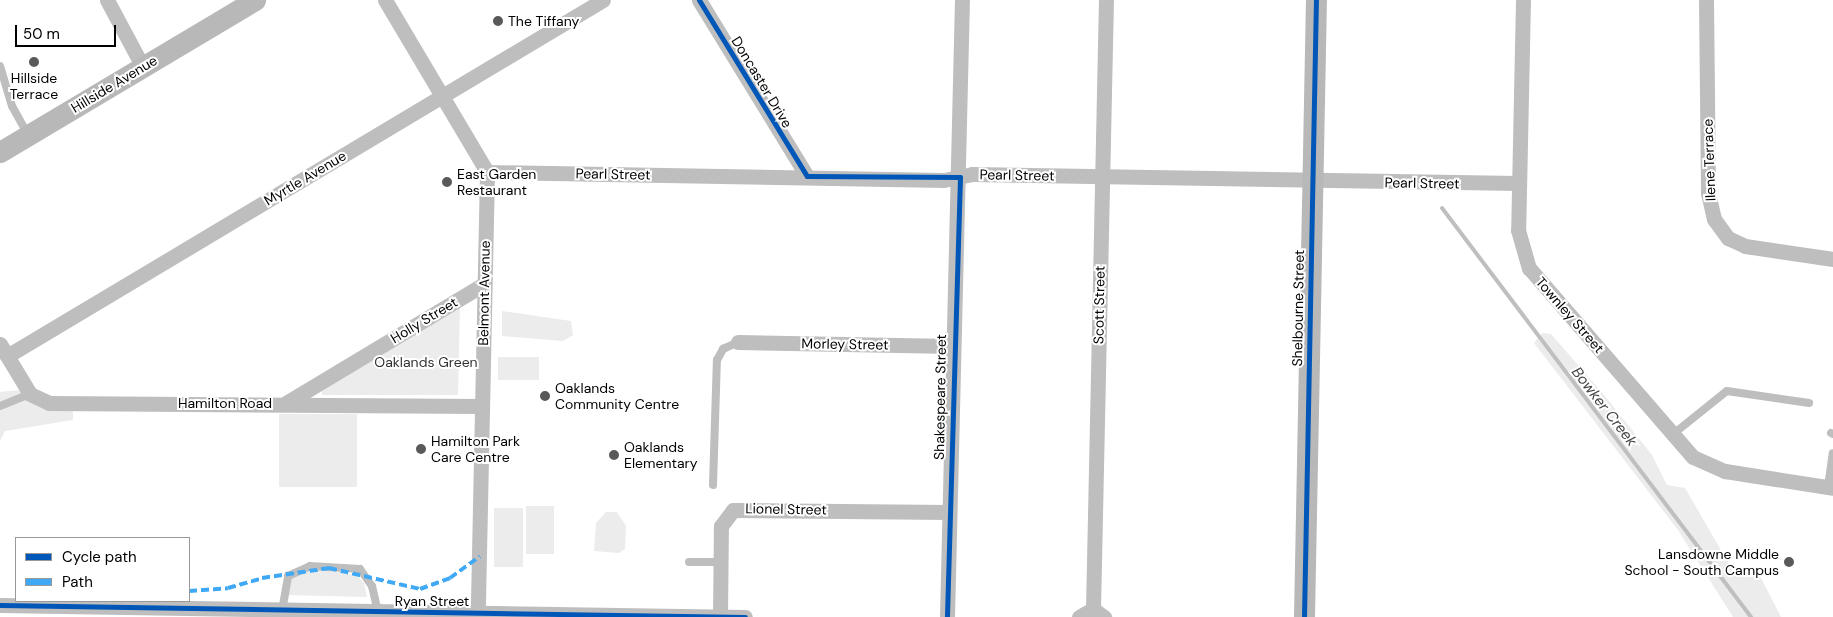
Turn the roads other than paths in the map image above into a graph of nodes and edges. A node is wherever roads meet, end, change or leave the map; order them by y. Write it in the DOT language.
graph roads {
  1 [pos="108,0"];
  2 [pos="255,0"];
  3 [pos="385,0"];
  4 [pos="603,0"];
  5 [pos="699,0"];
  6 [pos="962,0"];
  7 [pos="1106,0"];
  8 [pos="1316,0"];
  9 [pos="1523,0"];
  10 [pos="1706,0"];
  11 [pos="0,66"];
  12 [pos="142,67"];
  13 [pos="442,96"];
  14 [pos="28,135"];
  15 [pos="2,150"];
  16 [pos="486,172"];
  17 [pos="807,176"];
  18 [pos="1102,176"];
  19 [pos="960,177"];
  20 [pos="1311,181"];
  21 [pos="1518,183"];
  22 [pos="1833,259"];
  23 [pos="484,284"];
  24 [pos="738,342"];
  25 [pos="952,346"];
  26 [pos="4,350"];
  27 [pos="30,394"];
  28 [pos="286,403"];
  29 [pos="1809,403"];
  30 [pos="0,406"];
  31 [pos="482,406"];
  32 [pos="1672,435"];
  33 [pos="1833,453"];
  34 [pos="713,485"];
  35 [pos="1830,487"];
  36 [pos="950,512"];
  37 [pos="689,562"];
  38 [pos="720,562"];
  39 [pos="174,605"];
  40 [pos="3,609"];
  41 [pos="282,612"];
  42 [pos="204,613"];
  43 [pos="478,613"];
  44 [pos="1098,613"];
  45 [pos="379,614"];
  46 [pos="564,615"];
  47 [pos="720,616"];
  48 [pos="742,617"];
  49 [pos="947,617"];
  50 [pos="1079,617"];
  51 [pos="1304,617"];
  1 -- 12 [label="street"];
  2 -- 12 [label="main road, Hillside Avenue"];
  3 -- 13 [label="street"];
  4 -- 13 [label="street, Myrtle Avenue"];
  5 -- 17 [label="street, Doncaster Drive"];
  6 -- 19 [label="street, Shakespeare Street"];
  7 -- 18 [label="street, Scott Street"];
  8 -- 20 [label="main road, Shelbourne Street"];
  9 -- 21 [label="street, Townley Street"];
  10 -- 22 [label="street, Ilene Terrace"];
  11 -- 14 [label="lane"];
  12 -- 14 [label="main road, Hillside Avenue"];
  13 -- 16 [label="street"];
  13 -- 26 [label="street, Myrtle Avenue"];
  14 -- 15 [label="main road, Hillside Avenue"];
  16 -- 17 [label="street, Pearl Street"];
  16 -- 23 [label="street, Belmont Avenue"];
  17 -- 19 [label="street, Pearl Street"];
  18 -- 19 [label="street, Pearl Street"];
  18 -- 20 [label="street, Pearl Street"];
  18 -- 44 [label="street, Scott Street"];
  19 -- 25 [label="street, Shakespeare Street"];
  20 -- 21 [label="street, Pearl Street"];
  20 -- 51 [label="main road, Shelbourne Street"];
  21 -- 32 [label="street, Townley Street"];
  23 -- 28 [label="street, Holly Street"];
  23 -- 31 [label="street, Belmont Avenue"];
  24 -- 25 [label="street, Morley Street"];
  24 -- 34 [label="lane"];
  25 -- 36 [label="street, Shakespeare Street"];
  26 -- 27 [label="street"];
  27 -- 28 [label="street, Hamilton Road"];
  27 -- 30 [label="lane"];
  28 -- 31 [label="street, Hamilton Road"];
  29 -- 32 [label="lane"];
  31 -- 43 [label="street, Belmont Avenue"];
  32 -- 35 [label="street, Townley Street"];
  33 -- 35 [label="lane"];
  36 -- 38 [label="street, Lionel Street"];
  36 -- 49 [label="street, Shakespeare Street"];
  37 -- 38 [label="lane"];
  38 -- 47 [label="street, Lionel Street"];
  39 -- 40 [label="street, Ryan Street"];
  39 -- 42 [label="street, Ryan Street"];
  41 -- 42 [label="street, Ryan Street"];
  41 -- 45 [label="street, Ryan Street"];
  41 -- 45 [label="lane"];
  43 -- 45 [label="street, Ryan Street"];
  43 -- 46 [label="street, Ryan Street"];
  44 -- 50 [label="street"];
  46 -- 47 [label="street, Ryan Street"];
  47 -- 48 [label="street, Ryan Street"];
}
